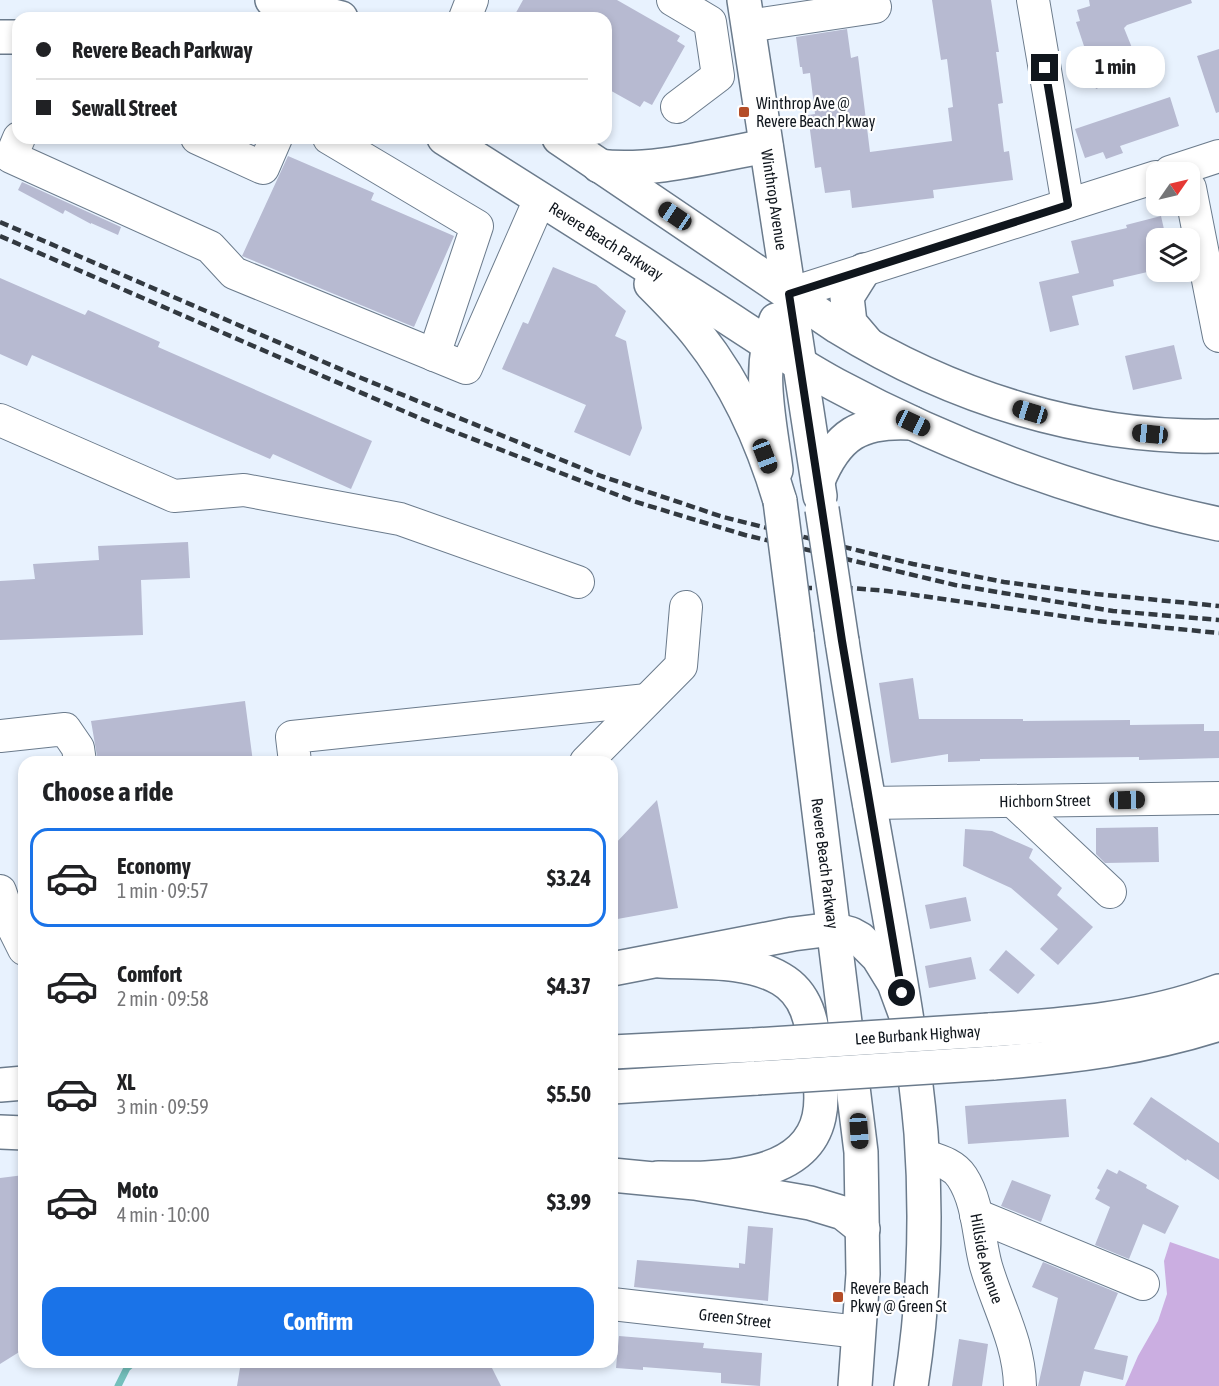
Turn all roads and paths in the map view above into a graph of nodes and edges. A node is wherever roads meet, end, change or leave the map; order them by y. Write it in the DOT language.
graph roads {
  1 [pos="272,0"];
  2 [pos="673,0"];
  3 [pos="1033,0"];
  4 [pos="875,7"];
  5 [pos="318,12"];
  6 [pos="749,35"];
  7 [pos="716,61"];
  8 [pos="677,107"];
  9 [pos="16,144"];
  10 [pos="210,144"];
  11 [pos="273,144"];
  12 [pos="339,144"];
  13 [pos="453,144"];
  14 [pos="568,144"];
  15 [pos="766,146"];
  16 [pos="1219,156"];
  17 [pos="1200,165"];
  18 [pos="599,166"];
  19 [pos="1146,184"];
  20 [pos="540,199"];
  21 [pos="1068,205"];
  22 [pos="1188,216"];
  23 [pos="606,241"];
  24 [pos="864,270"];
  25 [pos="789,294"];
  26 [pos="1219,336"];
  27 [pos="768,343"];
  28 [pos="868,345"];
  29 [pos="434,355"];
  30 [pos="800,363"];
  31 [pos="0,420"];
  32 [pos="913,423"];
  33 [pos="1219,435"];
  34 [pos="820,495"];
  35 [pos="780,501"];
  36 [pos="1219,524"];
  37 [pos="578,582"];
  38 [pos="686,606"];
  39 [pos="647,700"];
  40 [pos="0,736"];
  41 [pos="79,756"];
  42 [pos="294,756"];
  43 [pos="592,756"];
  44 [pos="1219,798"];
  45 [pos="1013,801"];
  46 [pos="869,803"];
  47 [pos="1110,892"];
  48 [pos="9,893"];
  49 [pos="833,929"];
  50 [pos="18,937"];
  51 [pos="660,961"];
  52 [pos="618,968"];
  53 [pos="1219,991"];
  54 [pos="905,1013"];
  55 [pos="1219,1024"];
  56 [pos="618,1052"];
  57 [pos="18,1084"];
  58 [pos="0,1085"];
  59 [pos="618,1087"];
  60 [pos="18,1129"];
  61 [pos="0,1131"];
  62 [pos="18,1132"];
  63 [pos="922,1155"];
  64 [pos="618,1175"];
  65 [pos="658,1178"];
  66 [pos="976,1215"];
  67 [pos="863,1229"];
  68 [pos="1143,1284"];
  69 [pos="618,1305"];
  70 [pos="860,1332"];
  71 [pos="855,1386"];
  72 [pos="910,1386"];
  73 [pos="1020,1386"];
  1 -- 5 [label="main road"];
  2 -- 7 [label="street"];
  3 -- 21 [label="street"];
  4 -- 6 [label="street"];
  6 -- 7 [label="street"];
  6 -- 15 [label="main road, Winthrop Avenue"];
  7 -- 8 [label="street"];
  9 -- 29 [label="street"];
  10 -- 11 [label="street"];
  12 -- 29 [label="street"];
  13 -- 20 [label="main road, Revere Beach Parkway"];
  14 -- 18 [label="main road"];
  15 -- 18 [label="main road"];
  15 -- 25 [label="main road, Winthrop Avenue"];
  16 -- 17 [label="street"];
  18 -- 25 [label="main road"];
  19 -- 21 [label="street"];
  20 -- 23 [label="main road, Revere Beach Parkway"];
  20 -- 29 [label="street"];
  21 -- 24 [label="street"];
  22 -- 26 [label="street"];
  23 -- 27 [label="main road, Revere Beach Parkway"];
  23 -- 35 [label="main road"];
  24 -- 25 [label="street"];
  24 -- 28 [label="main road"];
  25 -- 27 [label="main road, Revere Beach Parkway"];
  25 -- 28 [label="main road"];
  25 -- 30 [label="main road"];
  27 -- 30 [label="main road, Revere Beach Parkway"];
  27 -- 35 [label="main road, Revere Beach Parkway"];
  28 -- 33 [label="main road"];
  30 -- 32 [label="main road, Revere Beach Parkway"];
  30 -- 34 [label="main road"];
  31 -- 37 [label="street"];
  32 -- 34 [label="main road"];
  32 -- 36 [label="main road, Revere Beach Parkway"];
  34 -- 46 [label="main road, bridge"];
  35 -- 49 [label="main road, Revere Beach Parkway, bridge"];
  38 -- 39 [label="street"];
  39 -- 42 [label="street"];
  39 -- 43 [label="street"];
  40 -- 41 [label="street"];
  44 -- 45 [label="street, Hichborn Street"];
  45 -- 46 [label="street, Hichborn Street"];
  45 -- 47 [label="street"];
  46 -- 54 [label="main road"];
  48 -- 50 [label="street"];
  49 -- 51 [label="main road"];
  49 -- 54 [label="main road"];
  49 -- 67 [label="main road, Revere Beach Parkway"];
  51 -- 52 [label="main road"];
  51 -- 65 [label="main road"];
  53 -- 56 [label="main road, Lee Burbank Highway, bridge"];
  54 -- 63 [label="main road"];
  55 -- 59 [label="main road, Lee Burbank Highway, bridge"];
  57 -- 58 [label="main road"];
  60 -- 61 [label="main road"];
  61 -- 62 [label="main road"];
  63 -- 66 [label="street, Hillside Avenue"];
  63 -- 72 [label="main road"];
  64 -- 65 [label="main road"];
  65 -- 67 [label="main road"];
  66 -- 68 [label="street"];
  66 -- 73 [label="street, Hillside Avenue"];
  67 -- 70 [label="main road, Revere Beach Parkway"];
  69 -- 70 [label="street, Green Street"];
  70 -- 71 [label="main road, Revere Beach Parkway"];
}
